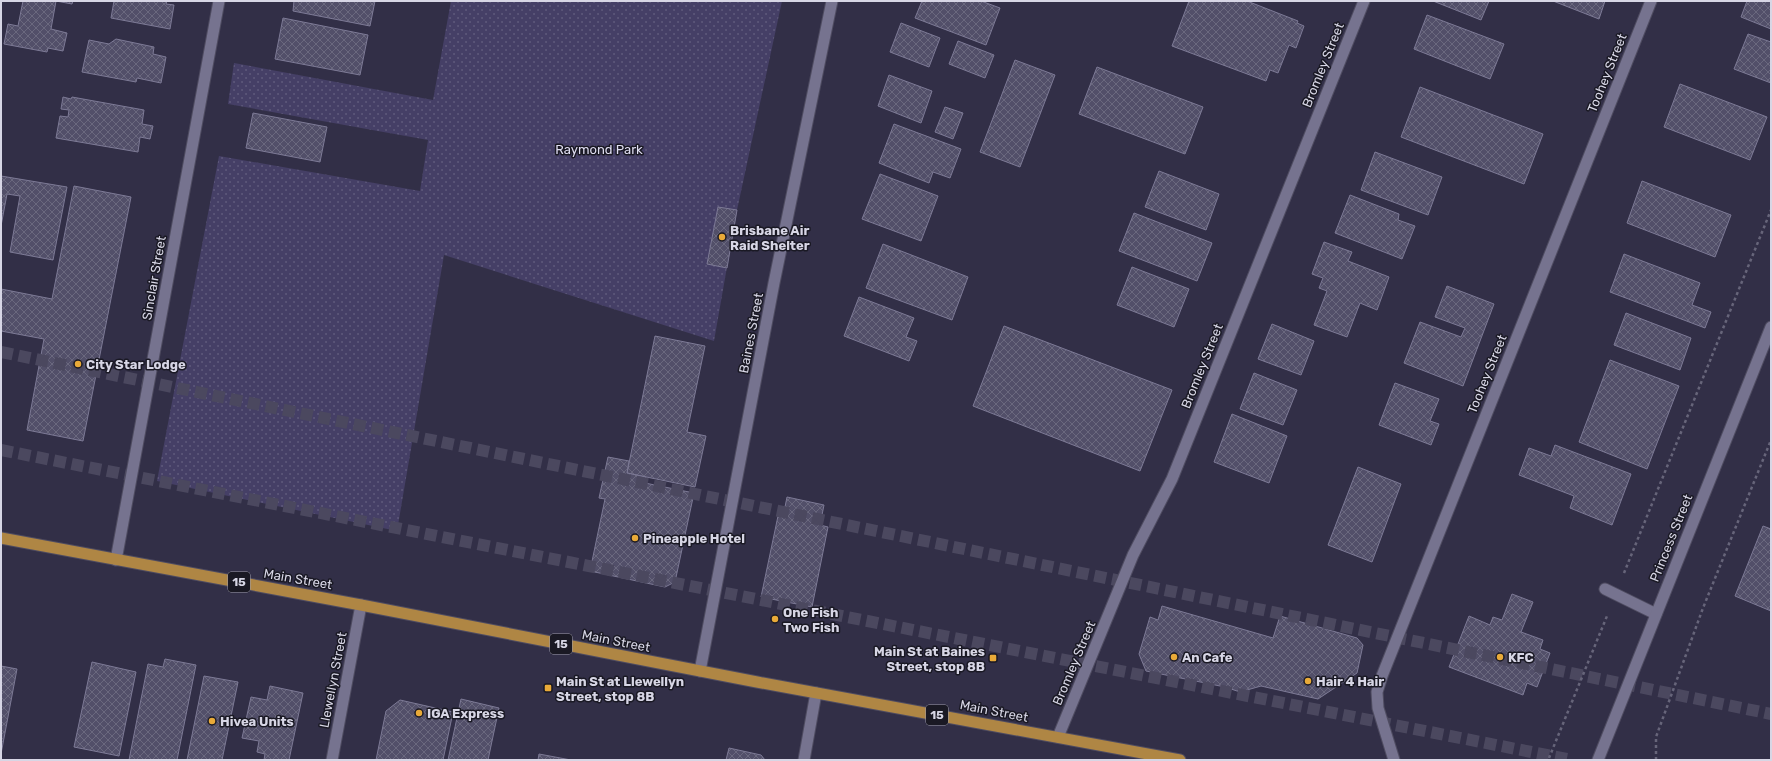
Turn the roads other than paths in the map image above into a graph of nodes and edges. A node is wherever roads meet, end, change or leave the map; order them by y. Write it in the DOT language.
graph roads {
  1 [pos="219,1"];
  2 [pos="832,1"];
  3 [pos="1364,1"];
  4 [pos="1651,1"];
  5 [pos="1771,327"];
  6 [pos="1,538"];
  7 [pos="116,560"];
  8 [pos="1605,589"];
  9 [pos="361,605"];
  10 [pos="1656,614"];
  11 [pos="700,671"];
  12 [pos="816,692"];
  13 [pos="1058,737"];
  14 [pos="332,760"];
  15 [pos="804,760"];
  16 [pos="1180,760"];
  17 [pos="1394,760"];
  18 [pos="1598,760"];
  1 -- 7 [label="street, Sinclair Street"];
  2 -- 11 [label="street, Baines Street"];
  3 -- 13 [label="street, Bromley Street"];
  4 -- 17 [label="street, Toohey Street"];
  5 -- 10 [label="street, Princess Street"];
  6 -- 7 [label="highway, Main Street / 15"];
  7 -- 9 [label="highway, Main Street / 15"];
  8 -- 10 [label="street"];
  9 -- 11 [label="highway, Main Street / 15"];
  9 -- 14 [label="street, Llewellyn Street"];
  10 -- 18 [label="street, Princess Street"];
  11 -- 12 [label="highway, Main Street / 15"];
  12 -- 13 [label="highway, Main Street / 15"];
  12 -- 15 [label="street"];
  13 -- 16 [label="highway, Main Street / 15"];
}
